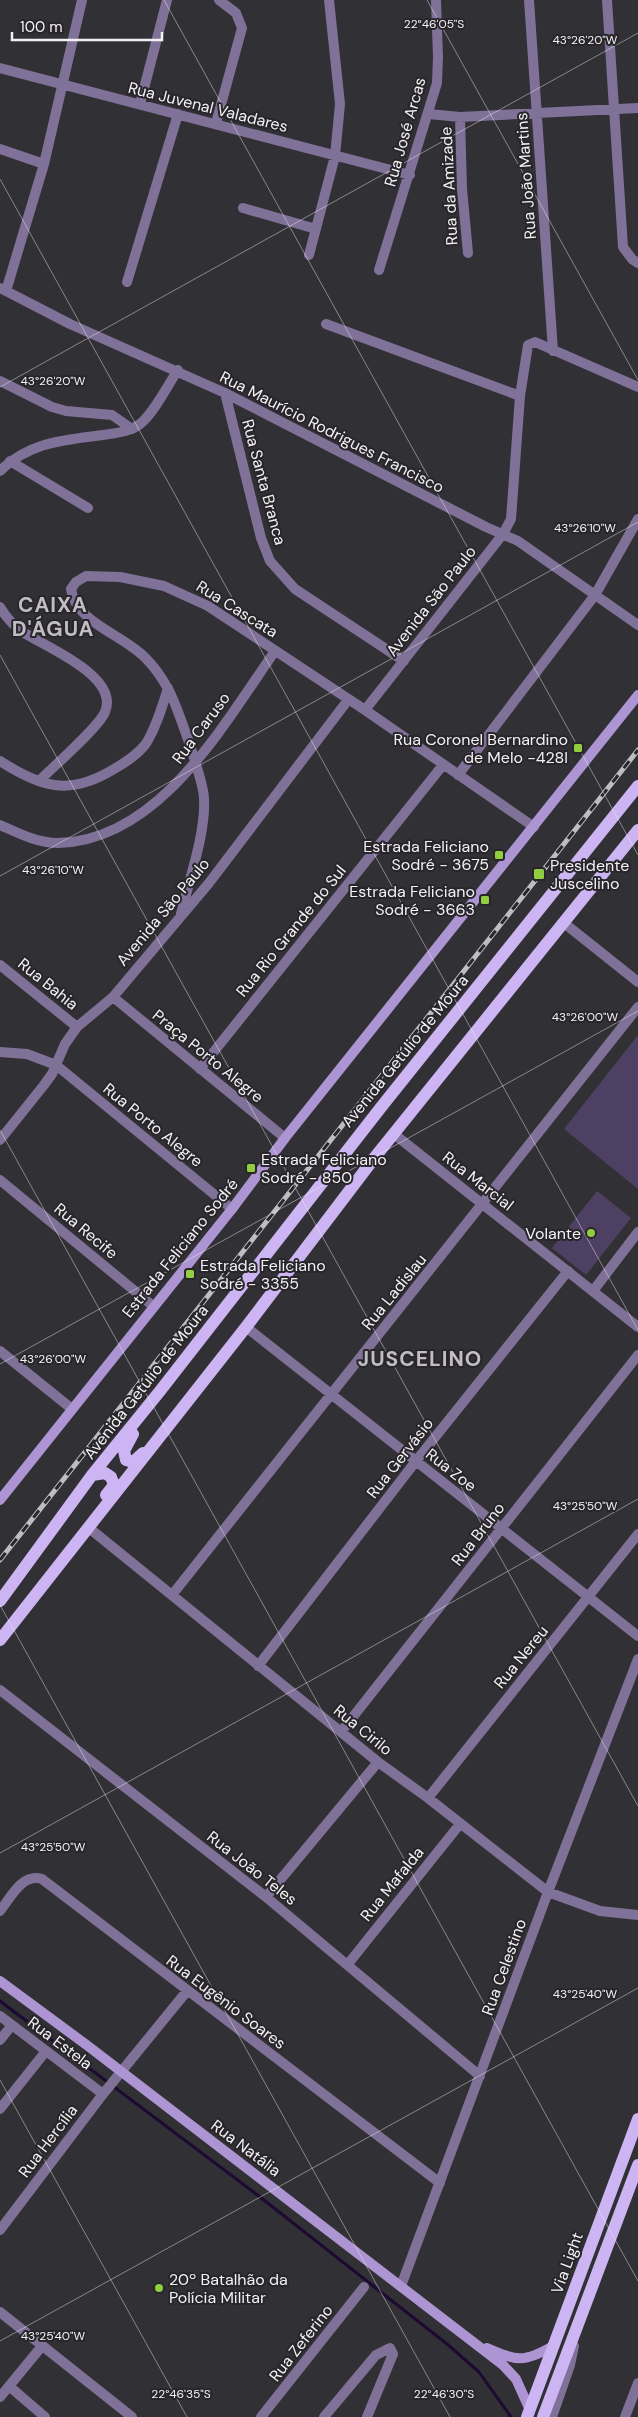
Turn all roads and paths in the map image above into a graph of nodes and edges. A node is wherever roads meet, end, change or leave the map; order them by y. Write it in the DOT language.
graph roads {
  1 [pos="82,0"];
  2 [pos="167,0"];
  3 [pos="219,0"];
  4 [pos="329,0"];
  5 [pos="436,0"];
  6 [pos="529,0"];
  7 [pos="607,0"];
  8 [pos="0,68"];
  9 [pos="62,85"];
  10 [pos="140,104"];
  11 [pos="638,108"];
  12 [pos="615,109"];
  13 [pos="178,114"];
  14 [pos="429,114"];
  15 [pos="537,114"];
  16 [pos="460,117"];
  17 [pos="216,123"];
  18 [pos="0,149"];
  19 [pos="335,156"];
  20 [pos="44,164"];
  21 [pos="410,175"];
  22 [pos="243,208"];
  23 [pos="316,229"];
  24 [pos="468,253"];
  25 [pos="309,255"];
  26 [pos="638,263"];
  27 [pos="379,270"];
  28 [pos="126,282"];
  29 [pos="3,289"];
  30 [pos="326,324"];
  31 [pos="553,351"];
  32 [pos="178,370"];
  33 [pos="0,381"];
  34 [pos="638,387"];
  35 [pos="225,393"];
  36 [pos="520,396"];
  37 [pos="132,429"];
  38 [pos="10,461"];
  39 [pos="0,471"];
  40 [pos="88,508"];
  41 [pos="638,519"];
  42 [pos="503,534"];
  43 [pos="595,595"];
  44 [pos="0,607"];
  45 [pos="638,625"];
  46 [pos="275,651"];
  47 [pos="404,661"];
  48 [pos="168,688"];
  49 [pos="638,695"];
  50 [pos="348,700"];
  51 [pos="365,710"];
  52 [pos="0,761"];
  53 [pos="195,765"];
  54 [pos="443,766"];
  55 [pos="458,774"];
  56 [pos="39,781"];
  57 [pos="638,786"];
  58 [pos="0,824"];
  59 [pos="534,827"];
  60 [pos="638,830"];
  61 [pos="181,914"];
  62 [pos="564,923"];
  63 [pos="0,965"];
  64 [pos="638,982"];
  65 [pos="113,997"];
  66 [pos="638,1007"];
  67 [pos="77,1027"];
  68 [pos="0,1052"];
  69 [pos="56,1065"];
  70 [pos="200,1069"];
  71 [pos="394,1134"];
  72 [pos="285,1138"];
  73 [pos="0,1140"];
  74 [pos="0,1180"];
  75 [pos="483,1204"];
  76 [pos="232,1209"];
  77 [pos="638,1232"];
  78 [pos="568,1271"];
  79 [pos="593,1291"];
  80 [pos="153,1306"];
  81 [pos="246,1327"];
  82 [pos="638,1327"];
  83 [pos="0,1351"];
  84 [pos="638,1356"];
  85 [pos="160,1391"];
  86 [pos="331,1394"];
  87 [pos="72,1408"];
  88 [pos="160,1437"];
  89 [pos="416,1460"];
  90 [pos="92,1476"];
  91 [pos="0,1500"];
  92 [pos="89,1528"];
  93 [pos="502,1528"];
  94 [pos="638,1534"];
  95 [pos="172,1595"];
  96 [pos="589,1597"];
  97 [pos="0,1601"];
  98 [pos="638,1636"];
  99 [pos="0,1640"];
  100 [pos="638,1659"];
  101 [pos="258,1666"];
  102 [pos="0,1690"];
  103 [pos="340,1732"];
  104 [pos="378,1762"];
  105 [pos="428,1798"];
  106 [pos="460,1824"];
  107 [pos="548,1892"];
  108 [pos="266,1897"];
  109 [pos="0,1911"];
  110 [pos="638,1915"];
  111 [pos="348,1964"];
  112 [pos="0,1981"];
  113 [pos="187,1992"];
  114 [pos="0,2016"];
  115 [pos="12,2025"];
  116 [pos="0,2040"];
  117 [pos="46,2050"];
  118 [pos="120,2075"];
  119 [pos="480,2076"];
  120 [pos="104,2093"];
  121 [pos="0,2109"];
  122 [pos="638,2119"];
  123 [pos="638,2165"];
  124 [pos="440,2183"];
  125 [pos="0,2230"];
  126 [pos="401,2286"];
  127 [pos="364,2287"];
  128 [pos="0,2312"];
  129 [pos="576,2331"];
  130 [pos="472,2342"];
  131 [pos="42,2346"];
  132 [pos="553,2346"];
  133 [pos="638,2383"];
  134 [pos="8,2386"];
  135 [pos="0,2397"];
  136 [pos="528,2413"];
  137 [pos="127,2416"];
  138 [pos="45,2417"];
  139 [pos="261,2417"];
  140 [pos="324,2417"];
  141 [pos="367,2417"];
  142 [pos="543,2417"];
  143 [pos="552,2417"];
  144 [pos="625,2417"];
  1 -- 9 [label="street"];
  2 -- 10 [label="street"];
  3 -- 17 [label="street"];
  4 -- 19 [label="street"];
  5 -- 14 [label="street, Rua José Arcas"];
  6 -- 15 [label="street, Rua João Martins"];
  7 -- 12 [label="street"];
  8 -- 9 [label="street, Rua Juvenal Valadares"];
  9 -- 10 [label="street, Rua Juvenal Valadares"];
  9 -- 20 [label="street"];
  10 -- 13 [label="street, Rua Juvenal Valadares"];
  11 -- 12 [label="street"];
  12 -- 15 [label="street"];
  12 -- 26 [label="street"];
  13 -- 17 [label="street, Rua Juvenal Valadares"];
  13 -- 28 [label="street"];
  14 -- 16 [label="street"];
  14 -- 21 [label="street, Rua José Arcas"];
  15 -- 16 [label="street"];
  15 -- 31 [label="street, Rua João Martins"];
  16 -- 24 [label="street, Rua da Amizade"];
  17 -- 19 [label="street, Rua Juvenal Valadares"];
  18 -- 20 [label="street"];
  19 -- 21 [label="street, Rua Juvenal Valadares"];
  19 -- 23 [label="street"];
  20 -- 29 [label="street"];
  21 -- 27 [label="street, Rua José Arcas"];
  22 -- 23 [label="street"];
  23 -- 25 [label="street"];
  29 -- 32 [label="street, Rua Maurício Rodrigues Francisco"];
  30 -- 36 [label="street"];
  31 -- 34 [label="street"];
  31 -- 36 [label="street, Avenida São Paulo"];
  32 -- 35 [label="street, Rua Maurício Rodrigues Francisco"];
  32 -- 37 [label="street"];
  33 -- 37 [label="street"];
  35 -- 42 [label="street, Rua Maurício Rodrigues Francisco"];
  35 -- 47 [label="street, Rua Santa Branca"];
  36 -- 42 [label="street, Avenida São Paulo"];
  37 -- 38 [label="street"];
  38 -- 39 [label="street"];
  38 -- 40 [label="street"];
  41 -- 43 [label="street"];
  42 -- 43 [label="street, Rua Maurício Rodrigues Francisco"];
  42 -- 47 [label="street, Avenida São Paulo"];
  43 -- 45 [label="street, Rua Maurício Rodrigues Francisco"];
  43 -- 55 [label="street"];
  44 -- 56 [label="street"];
  46 -- 48 [label="street, Rua Cascata"];
  46 -- 50 [label="street, Rua Cascata"];
  46 -- 53 [label="street, Rua Caruso"];
  47 -- 51 [label="street, Avenida São Paulo"];
  48 -- 53 [label="street, Rua Cascata"];
  48 -- 56 [label="street"];
  49 -- 59 [label="main road, Estrada Feliciano Sodré"];
  50 -- 51 [label="street, Rua Cascata"];
  50 -- 61 [label="street, Avenida São Paulo"];
  51 -- 54 [label="street, Rua Cascata"];
  52 -- 56 [label="street"];
  53 -- 58 [label="street, Rua Caruso"];
  53 -- 61 [label="street, Rua Cascata"];
  54 -- 55 [label="street, Rua Cascata"];
  54 -- 70 [label="street, Rua Rio Grande do Sul"];
  55 -- 59 [label="street, Rua Cascata"];
  57 -- 85 [label="main road, Avenida Getúlio de Moura"];
  59 -- 72 [label="main road, Estrada Feliciano Sodré"];
  60 -- 62 [label="main road"];
  61 -- 65 [label="street, Avenida São Paulo"];
  62 -- 64 [label="street"];
  62 -- 71 [label="main road"];
  63 -- 67 [label="street, Rua Bahia"];
  65 -- 67 [label="street, Avenida São Paulo"];
  65 -- 70 [label="street, Praça Porto Alegre"];
  66 -- 75 [label="street, Rua Ladislau"];
  67 -- 69 [label="street, Avenida São Paulo"];
  68 -- 69 [label="street, Rua Porto Alegre"];
  69 -- 73 [label="street, Avenida São Paulo"];
  69 -- 76 [label="street, Rua Porto Alegre"];
  70 -- 72 [label="street, Praça Porto Alegre"];
  71 -- 75 [label="street, Rua Marcial"];
  71 -- 81 [label="main road"];
  72 -- 76 [label="main road, Estrada Feliciano Sodré"];
  74 -- 80 [label="street, Rua Recife"];
  75 -- 78 [label="street, Rua Marcial"];
  75 -- 86 [label="street, Rua Ladislau"];
  76 -- 80 [label="main road, Estrada Feliciano Sodré"];
  77 -- 79 [label="street"];
  78 -- 79 [label="street, Rua Marcial"];
  78 -- 89 [label="street, Rua Gervásio"];
  79 -- 82 [label="street, Rua Marcial"];
  80 -- 87 [label="main road, Estrada Feliciano Sodré"];
  81 -- 86 [label="street, Rua Zoe"];
  81 -- 88 [label="main road"];
  83 -- 87 [label="street"];
  84 -- 93 [label="street, Rua Bruno"];
  85 -- 88 [label="main road"];
  85 -- 90 [label="main road, Avenida Getúlio de Moura"];
  86 -- 89 [label="street, Rua Zoe"];
  86 -- 95 [label="street, Rua Ladislau"];
  87 -- 91 [label="main road, Estrada Feliciano Sodré"];
  88 -- 92 [label="main road"];
  89 -- 93 [label="street, Rua Zoe"];
  89 -- 101 [label="street, Rua Gervásio"];
  90 -- 92 [label="main road"];
  90 -- 97 [label="main road, Avenida Getúlio de Moura"];
  92 -- 95 [label="street, Rua Cirilo"];
  92 -- 99 [label="main road"];
  93 -- 96 [label="street, Rua Zoe"];
  93 -- 103 [label="street, Rua Bruno"];
  94 -- 96 [label="street, Rua Nereu"];
  95 -- 101 [label="street, Rua Cirilo"];
  96 -- 98 [label="street, Rua Zoe"];
  96 -- 105 [label="street, Rua Nereu"];
  100 -- 107 [label="street, Rua Celestino"];
  101 -- 103 [label="street, Rua Cirilo"];
  102 -- 108 [label="street, Rua João Teles"];
  103 -- 104 [label="street, Rua Cirilo"];
  104 -- 105 [label="street, Rua Cirilo"];
  104 -- 108 [label="street"];
  105 -- 106 [label="street, Rua Cirilo"];
  106 -- 107 [label="street, Rua Cirilo"];
  106 -- 111 [label="street, Rua Mafalda"];
  107 -- 110 [label="street, Rua Cirilo"];
  107 -- 119 [label="street, Rua Celestino"];
  108 -- 111 [label="street, Rua João Teles"];
  109 -- 113 [label="street, Rua Eugênio Soares"];
  111 -- 119 [label="street, Rua João Teles"];
  112 -- 118 [label="main road, Rua Natália"];
  113 -- 118 [label="street, Rua Hercília"];
  113 -- 124 [label="street, Rua Eugênio Soares"];
  114 -- 115 [label="street, Rua Estela"];
  115 -- 116 [label="street"];
  115 -- 117 [label="street, Rua Estela"];
  117 -- 120 [label="street, Rua Estela"];
  117 -- 121 [label="street"];
  118 -- 120 [label="street, Rua Hercília"];
  118 -- 126 [label="main road, Rua Natália"];
  119 -- 124 [label="street, Rua Celestino"];
  120 -- 125 [label="street, Rua Hercília"];
  122 -- 132 [label="main road, Via Light"];
  123 -- 129 [label="main road, Via Light"];
  124 -- 126 [label="street, Rua Celestino"];
  126 -- 130 [label="main road, Rua Natália"];
  127 -- 139 [label="street, Rua Zeferino"];
  128 -- 131 [label="street"];
  129 -- 142 [label="main road, Via Light"];
  129 -- 143 [label="street"];
  130 -- 132 [label="main road, Rua Natália"];
  130 -- 136 [label="main road, Rua Natália"];
  131 -- 134 [label="street"];
  131 -- 137 [label="street"];
  132 -- 136 [label="main road, Via Light"];
  133 -- 144 [label="street"];
  134 -- 135 [label="street"];
  134 -- 138 [label="street"];
  140 -- 141 [label="street"];
}
